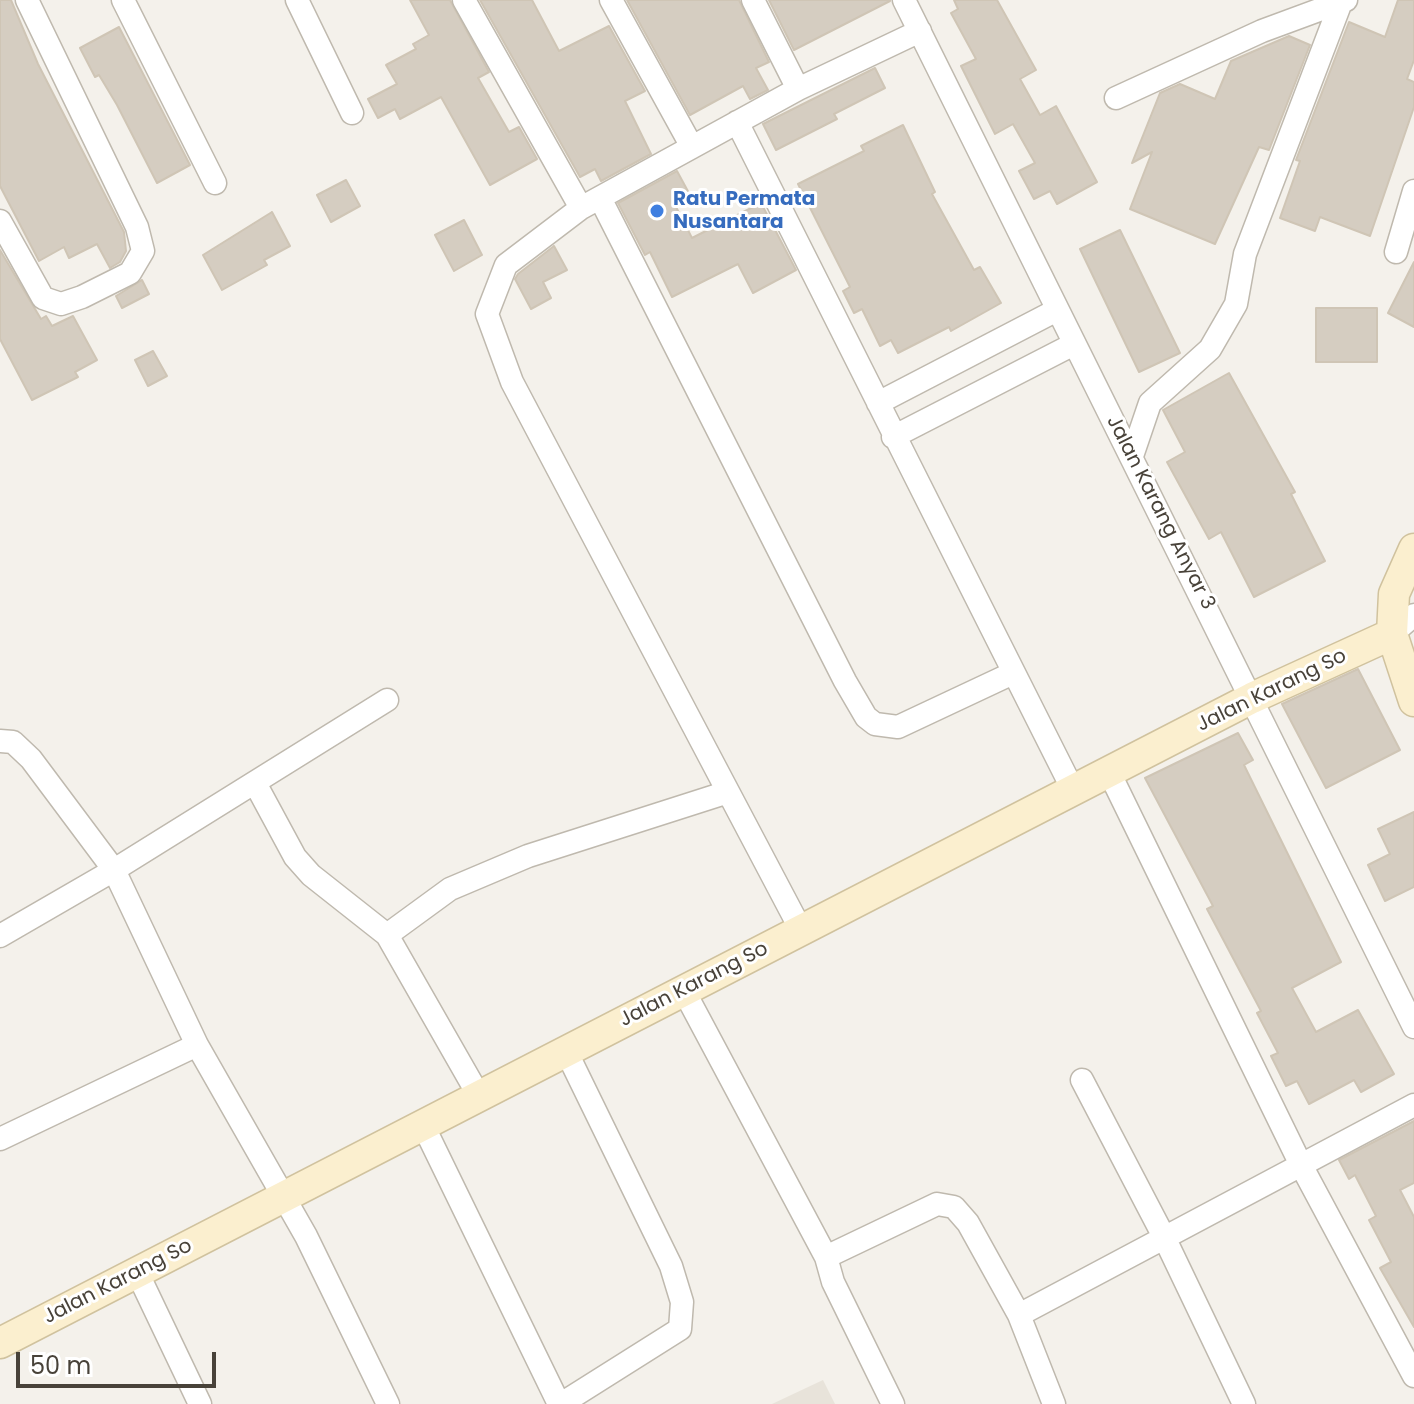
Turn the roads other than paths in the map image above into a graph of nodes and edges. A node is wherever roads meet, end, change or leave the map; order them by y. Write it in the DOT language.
graph roads {
  1 [pos="27,0"];
  2 [pos="123,0"];
  3 [pos="297,0"];
  4 [pos="464,0"];
  5 [pos="611,0"];
  6 [pos="753,0"];
  7 [pos="904,0"];
  8 [pos="1344,1"];
  9 [pos="920,31"];
  10 [pos="798,89"];
  11 [pos="1116,98"];
  12 [pos="352,113"];
  13 [pos="737,122"];
  14 [pos="692,147"];
  15 [pos="215,183"];
  16 [pos="1414,191"];
  17 [pos="591,203"];
  18 [pos="0,221"];
  19 [pos="7,252"];
  20 [pos="1396,252"];
  21 [pos="1057,310"];
  22 [pos="1074,344"];
  23 [pos="878,403"];
  24 [pos="893,437"];
  25 [pos="1132,456"];
  26 [pos="1414,549"];
  27 [pos="1407,627"];
  28 [pos="1013,673"];
  29 [pos="1252,698"];
  30 [pos="387,700"];
  31 [pos="1414,701"];
  32 [pos="0,741"];
  33 [pos="1109,772"];
  34 [pos="255,783"];
  35 [pos="1073,790"];
  36 [pos="728,792"];
  37 [pos="114,870"];
  38 [pos="801,930"];
  39 [pos="387,935"];
  40 [pos="0,936"];
  41 [pos="684,991"];
  42 [pos="1414,1027"];
  43 [pos="197,1045"];
  44 [pos="566,1051"];
  45 [pos="1082,1080"];
  46 [pos="479,1096"];
  47 [pos="1414,1105"];
  48 [pos="423,1125"];
  49 [pos="0,1139"];
  50 [pos="1301,1165"];
  51 [pos="284,1196"];
  52 [pos="1164,1237"];
  53 [pos="826,1257"];
  54 [pos="137,1272"];
  55 [pos="1019,1315"];
  56 [pos="0,1343"];
  57 [pos="1414,1376"];
  58 [pos="200,1404"];
  59 [pos="388,1404"];
  60 [pos="560,1404"];
  61 [pos="893,1404"];
  62 [pos="1054,1404"];
  63 [pos="1244,1404"];
  1 -- 19 [label="street"];
  2 -- 15 [label="street"];
  3 -- 12 [label="street"];
  4 -- 17 [label="street"];
  5 -- 14 [label="street"];
  6 -- 10 [label="street"];
  7 -- 9 [label="street, Jalan Karang Anyar 3"];
  8 -- 11 [label="street"];
  8 -- 25 [label="street"];
  9 -- 10 [label="street"];
  9 -- 21 [label="street, Jalan Karang Anyar 3"];
  10 -- 13 [label="street"];
  13 -- 14 [label="street"];
  13 -- 23 [label="street"];
  14 -- 17 [label="street"];
  16 -- 20 [label="street"];
  17 -- 28 [label="street"];
  17 -- 36 [label="street"];
  18 -- 19 [label="street"];
  21 -- 22 [label="street, Jalan Karang Anyar 3"];
  21 -- 23 [label="street"];
  22 -- 24 [label="street"];
  22 -- 25 [label="street, Jalan Karang Anyar 3"];
  23 -- 24 [label="street"];
  24 -- 28 [label="street"];
  25 -- 29 [label="street, Jalan Karang Anyar 3"];
  26 -- 27 [label="street"];
  27 -- 29 [label="street, Jalan Karang So"];
  27 -- 31 [label="street"];
  28 -- 35 [label="street"];
  29 -- 33 [label="street, Jalan Karang So"];
  29 -- 42 [label="street, Jalan Karang Anyar 3"];
  30 -- 34 [label="street"];
  32 -- 37 [label="street"];
  33 -- 35 [label="street, Jalan Karang So"];
  33 -- 50 [label="street"];
  34 -- 37 [label="street"];
  34 -- 39 [label="street"];
  35 -- 38 [label="street, Jalan Karang So"];
  36 -- 38 [label="street"];
  36 -- 39 [label="street"];
  37 -- 40 [label="street"];
  37 -- 43 [label="street"];
  38 -- 41 [label="street, Jalan Karang So"];
  39 -- 46 [label="street"];
  41 -- 44 [label="street, Jalan Karang So"];
  41 -- 53 [label="street"];
  43 -- 49 [label="street"];
  43 -- 51 [label="street"];
  44 -- 46 [label="street, Jalan Karang So"];
  44 -- 60 [label="street"];
  45 -- 52 [label="street"];
  46 -- 48 [label="street, Jalan Karang So"];
  47 -- 50 [label="street"];
  48 -- 51 [label="street, Jalan Karang So"];
  48 -- 60 [label="street"];
  50 -- 52 [label="street"];
  50 -- 57 [label="street"];
  51 -- 54 [label="street, Jalan Karang So"];
  51 -- 59 [label="street"];
  52 -- 55 [label="street"];
  52 -- 63 [label="street"];
  53 -- 55 [label="street"];
  53 -- 61 [label="street"];
  54 -- 56 [label="street, Jalan Karang So"];
  54 -- 58 [label="street"];
  55 -- 62 [label="street"];
}
